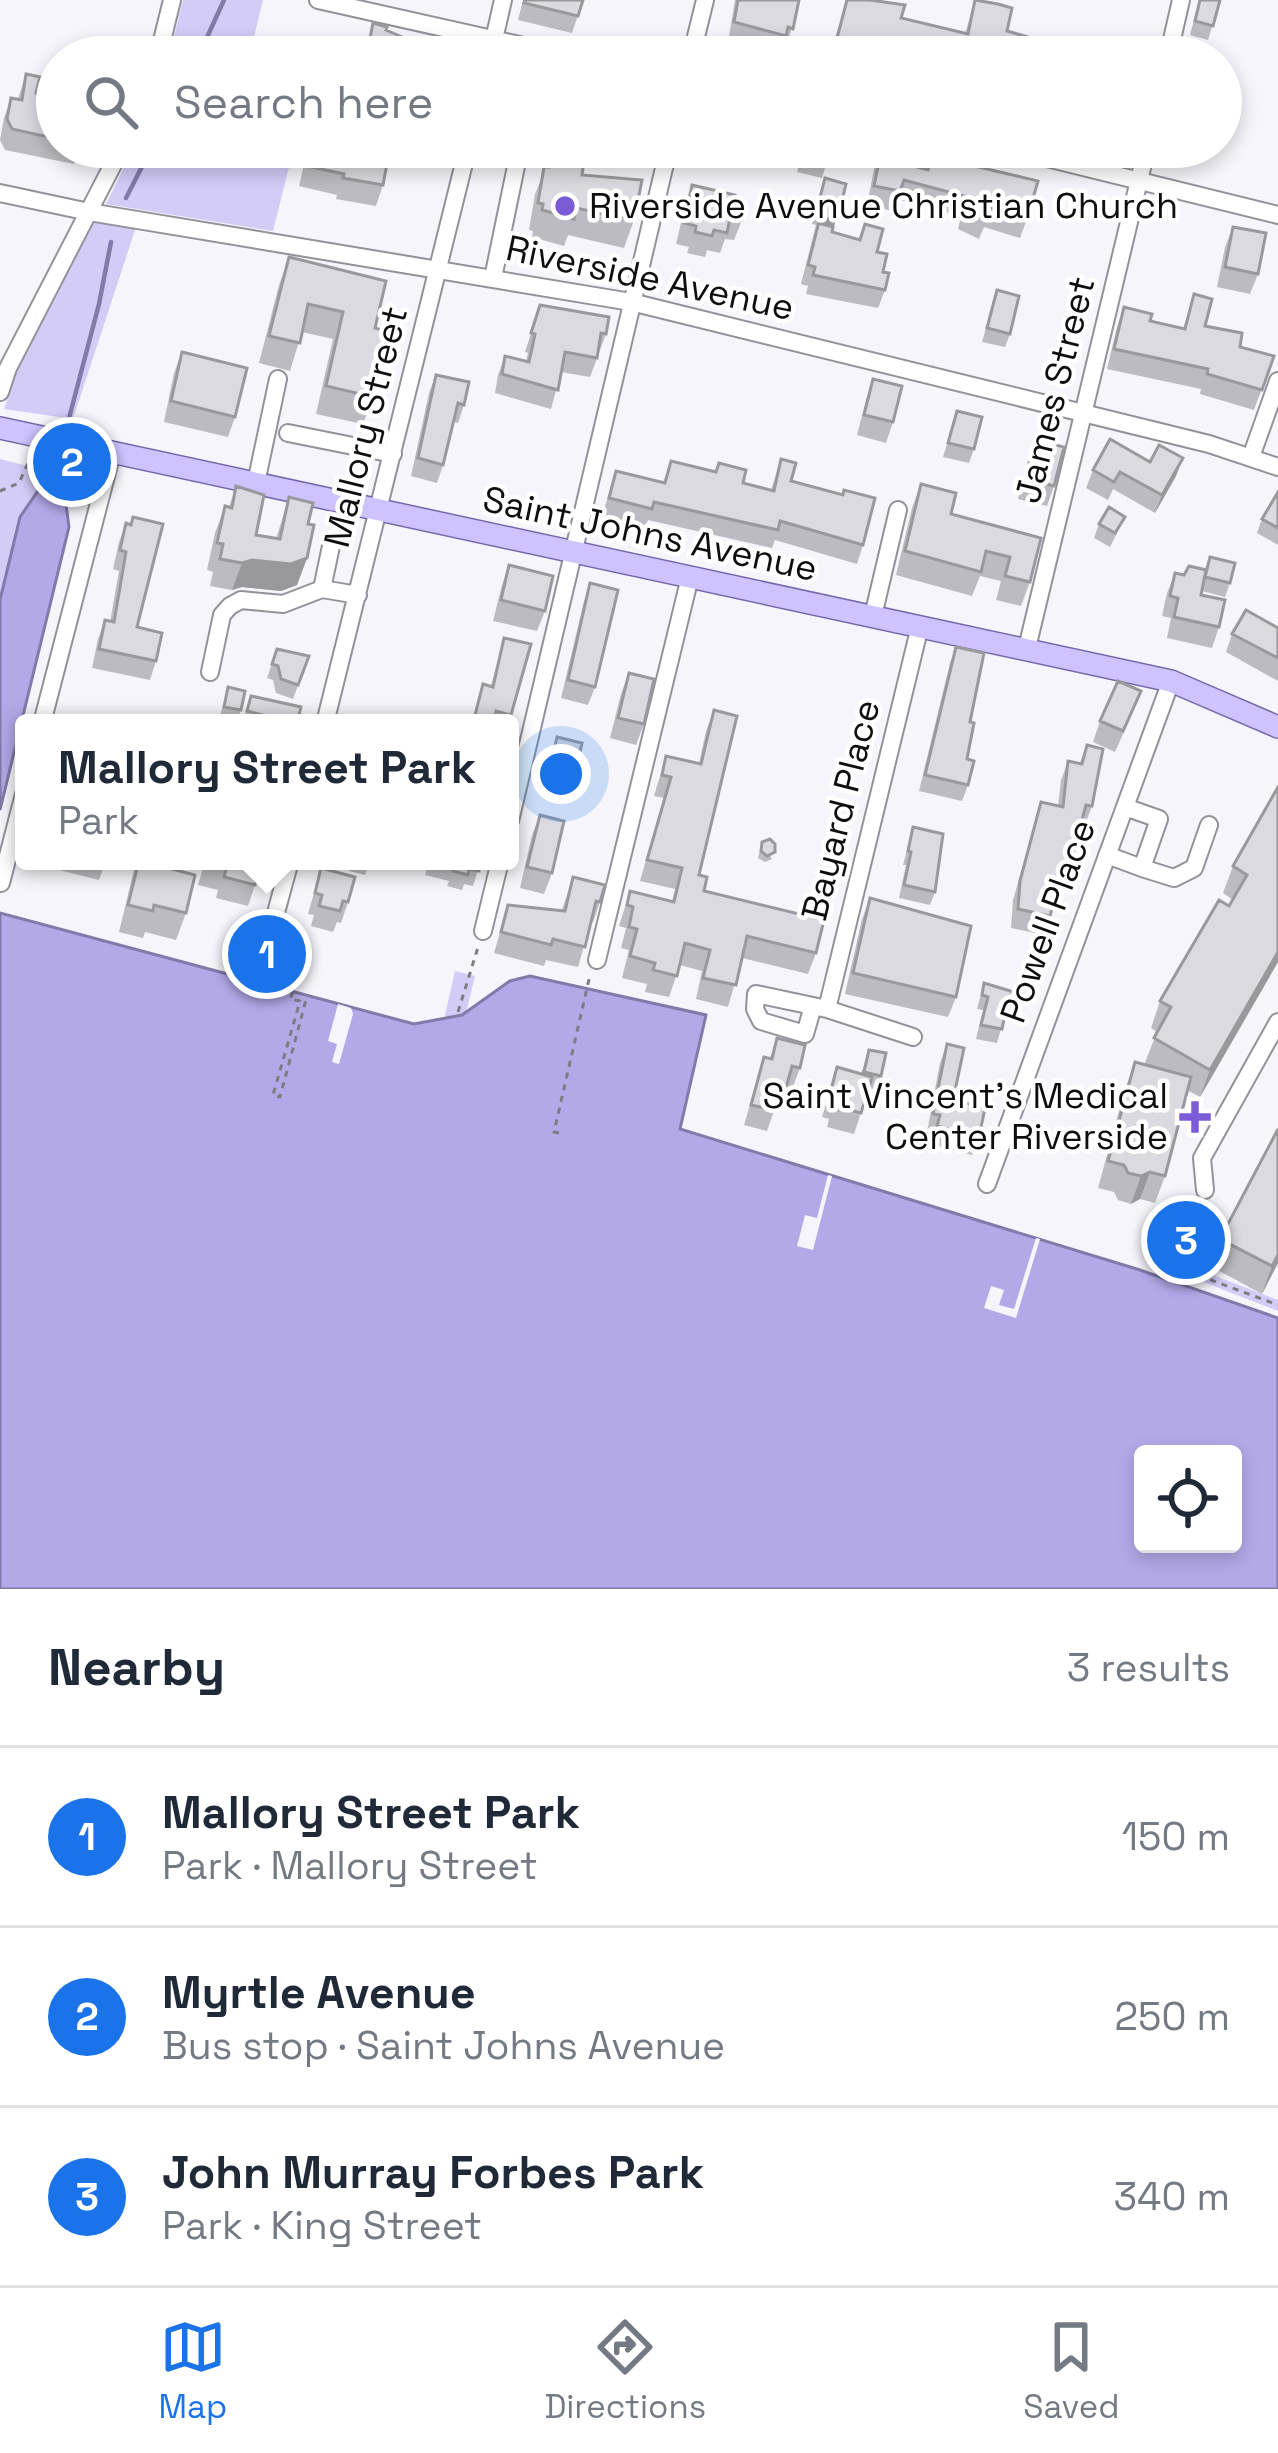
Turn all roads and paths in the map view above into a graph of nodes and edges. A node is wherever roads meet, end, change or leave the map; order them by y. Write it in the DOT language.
graph roads {
  1 [pos="172,0"];
  2 [pos="318,0"];
  3 [pos="503,0"];
  4 [pos="705,0"];
  5 [pos="1181,0"];
  6 [pos="163,36"];
  7 [pos="448,36"];
  8 [pos="495,36"];
  9 [pos="696,36"];
  10 [pos="1173,36"];
  11 [pos="111,168"];
  12 [pos="463,168"];
  13 [pos="516,168"];
  14 [pos="664,168"];
  15 [pos="1089,168"];
  16 [pos="1142,168"];
  17 [pos="1139,180"];
  18 [pos="0,194"];
  19 [pos="89,212"];
  20 [pos="1278,215"];
  21 [pos="439,269"];
  22 [pos="493,278"];
  23 [pos="631,302"];
  24 [pos="278,379"];
  25 [pos="1278,381"];
  26 [pos="0,392"];
  27 [pos="1083,413"];
  28 [pos="0,428"];
  29 [pos="288,433"];
  30 [pos="112,452"];
  31 [pos="393,454"];
  32 [pos="1252,457"];
  33 [pos="29,461"];
  34 [pos="1278,467"];
  35 [pos="256,483"];
  36 [pos="0,491"];
  37 [pos="380,509"];
  38 [pos="898,510"];
  39 [pos="331,546"];
  40 [pos="573,551"];
  41 [pos="690,577"];
  42 [pos="322,589"];
  43 [pos="358,595"];
  44 [pos="873,616"];
  45 [pos="920,626"];
  46 [pos="1027,648"];
  47 [pos="210,672"];
  48 [pos="1171,681"];
  49 [pos="44,714"];
  50 [pos="327,714"];
  51 [pos="1278,727"];
  52 [pos="519,782"];
  53 [pos="1125,807"];
  54 [pos="1209,825"];
  55 [pos="15,829"];
  56 [pos="1107,855"];
  57 [pos="1142,868"];
  58 [pos="288,870"];
  59 [pos="498,870"];
  60 [pos="1,883"];
  61 [pos="274,920"];
  62 [pos="483,931"];
  63 [pos="597,960"];
  64 [pos="585,984"];
  65 [pos="293,992"];
  66 [pos="307,996"];
  67 [pos="820,1008"];
  68 [pos="458,1012"];
  69 [pos="1278,1022"];
  70 [pos="913,1037"];
  71 [pos="554,1132"];
  72 [pos="987,1184"];
  73 [pos="1204,1190"];
  74 [pos="1196,1211"];
  75 [pos="1278,1305"];
  1 -- 6 [label="street"];
  2 -- 7 [label="street"];
  3 -- 8 [label="street"];
  4 -- 9 [label="street"];
  5 -- 10 [label="street"];
  11 -- 19 [label="street"];
  12 -- 21 [label="street, Mallory Street"];
  13 -- 22 [label="street"];
  14 -- 23 [label="street"];
  15 -- 17 [label="street"];
  16 -- 17 [label="street, James Street"];
  17 -- 20 [label="street"];
  17 -- 27 [label="street, James Street"];
  18 -- 19 [label="street, Riverside Avenue"];
  19 -- 21 [label="street, Riverside Avenue"];
  19 -- 26 [label="street"];
  21 -- 22 [label="street, Riverside Avenue"];
  21 -- 31 [label="street, Mallory Street"];
  22 -- 23 [label="street, Riverside Avenue"];
  23 -- 27 [label="street, Riverside Avenue"];
  23 -- 40 [label="street"];
  24 -- 35 [label="street"];
  25 -- 32 [label="street"];
  27 -- 32 [label="street, Riverside Avenue"];
  27 -- 46 [label="street, James Street"];
  28 -- 30 [label="main road, Saint Johns Avenue"];
  29 -- 31 [label="street"];
  30 -- 35 [label="main road, Saint Johns Avenue"];
  30 -- 49 [label="street"];
  31 -- 37 [label="street, Mallory Street"];
  32 -- 34 [label="street, Riverside Avenue"];
  33 -- 36 [label="path"];
  35 -- 37 [label="main road, Saint Johns Avenue"];
  37 -- 40 [label="main road, Saint Johns Avenue"];
  37 -- 43 [label="street, Mallory Street"];
  38 -- 44 [label="street"];
  39 -- 42 [label="street"];
  40 -- 41 [label="main road, Saint Johns Avenue"];
  40 -- 52 [label="street"];
  41 -- 44 [label="main road, Saint Johns Avenue"];
  41 -- 63 [label="street"];
  42 -- 43 [label="street"];
  42 -- 47 [label="street"];
  43 -- 50 [label="street, Mallory Street"];
  44 -- 45 [label="main road, Saint Johns Avenue"];
  45 -- 46 [label="main road, Saint Johns Avenue"];
  45 -- 67 [label="street, Bayard Place"];
  46 -- 48 [label="main road, Saint Johns Avenue"];
  48 -- 51 [label="main road, Saint Johns Avenue"];
  48 -- 53 [label="street, Powell Place"];
  53 -- 56 [label="street, Powell Place"];
  53 -- 57 [label="street"];
  54 -- 57 [label="street"];
  55 -- 60 [label="street"];
  56 -- 57 [label="street"];
  56 -- 72 [label="street, Powell Place"];
  58 -- 61 [label="street"];
  59 -- 62 [label="street"];
  62 -- 68 [label="path"];
  64 -- 71 [label="path"];
  65 -- 66 [label="path"];
  67 -- 67 [label="street"];
  67 -- 70 [label="street"];
  69 -- 73 [label="street"];
  74 -- 75 [label="path"];
}
